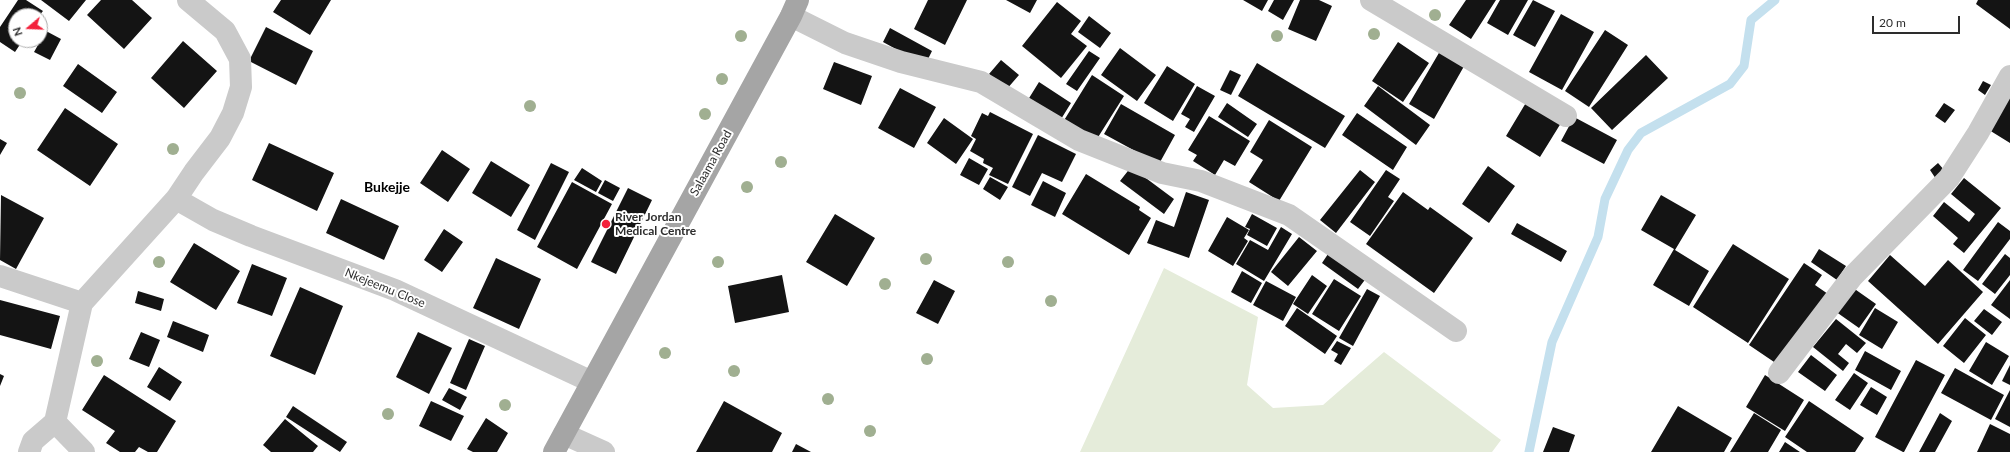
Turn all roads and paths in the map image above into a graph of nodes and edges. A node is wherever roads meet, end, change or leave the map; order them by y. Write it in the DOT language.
graph roads {
  1 [pos="188,0"];
  2 [pos="1371,0"];
  3 [pos="794,8"];
  4 [pos="2010,76"];
  5 [pos="1566,116"];
  6 [pos="176,199"];
  7 [pos="0,276"];
  8 [pos="82,303"];
  9 [pos="1456,331"];
  10 [pos="1779,373"];
  11 [pos="592,382"];
  12 [pos="55,422"];
  13 [pos="559,443"];
  14 [pos="29,452"];
  15 [pos="84,452"];
  16 [pos="604,452"];
  1 -- 6 [label="street"];
  2 -- 5 [label="street"];
  3 -- 9 [label="street"];
  3 -- 11 [label="main road, Salaama Road"];
  4 -- 10 [label="street"];
  6 -- 8 [label="street"];
  6 -- 11 [label="street, Nkejeemu Close"];
  7 -- 8 [label="street"];
  8 -- 12 [label="street"];
  11 -- 13 [label="main road, Salaama Road"];
  12 -- 14 [label="street"];
  12 -- 15 [label="street"];
  13 -- 16 [label="street"];
}
